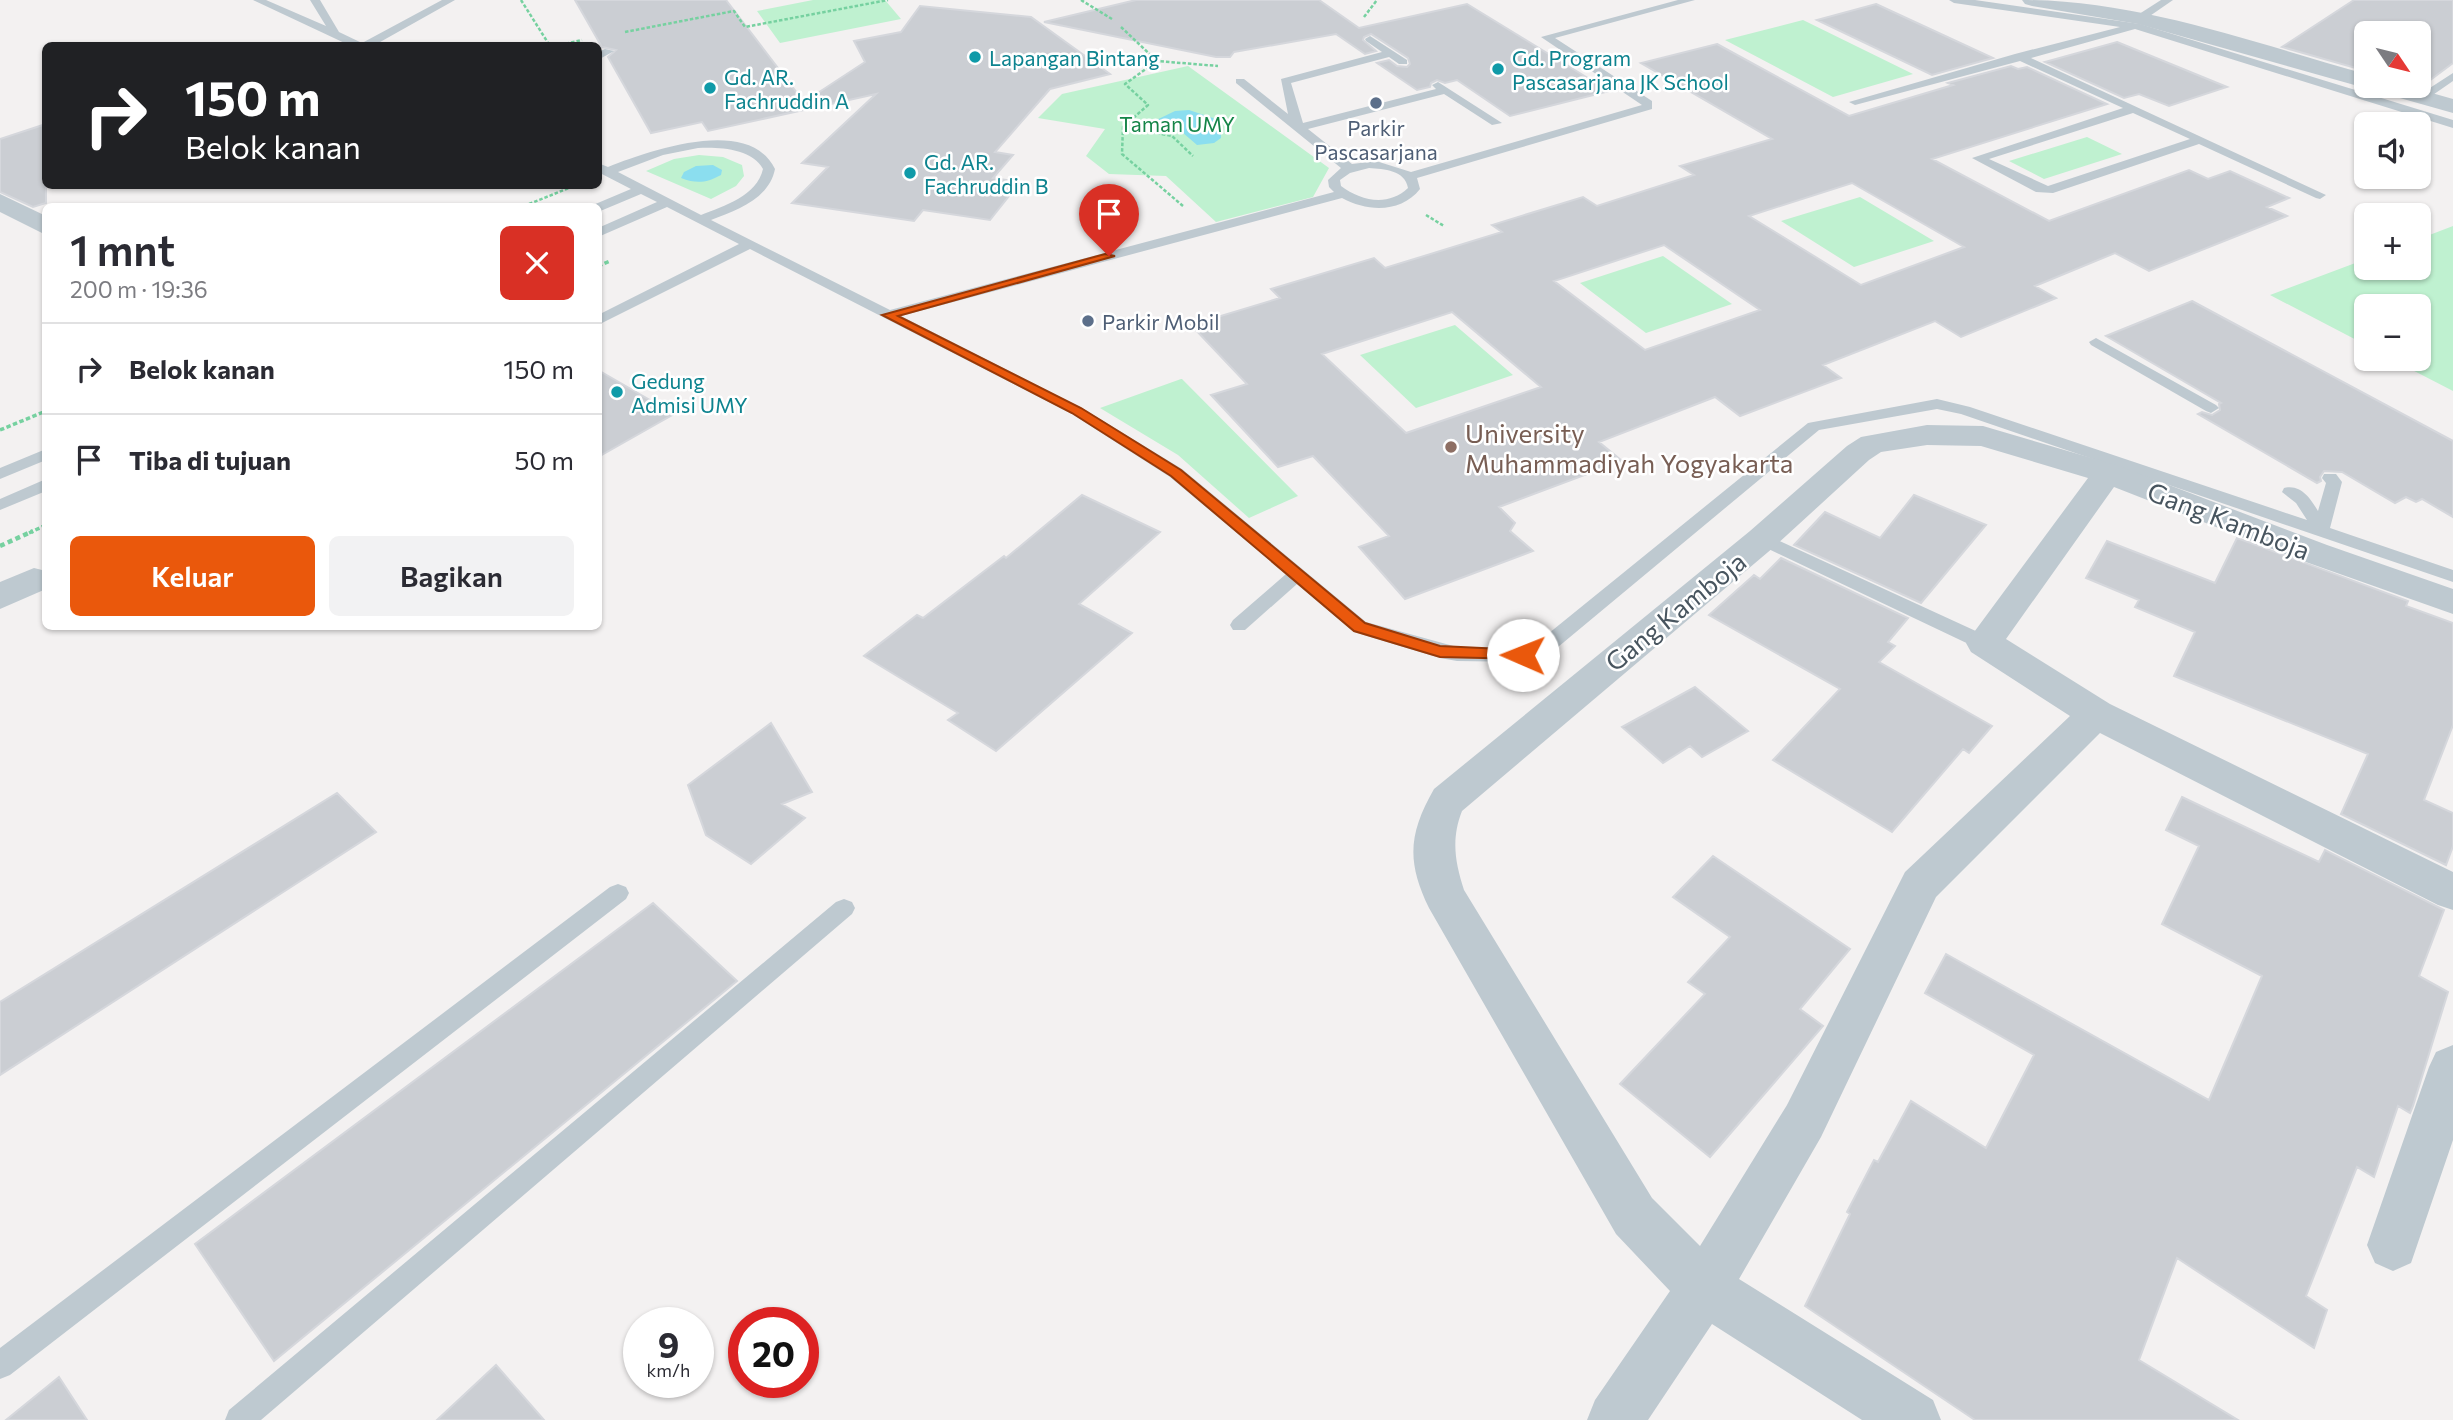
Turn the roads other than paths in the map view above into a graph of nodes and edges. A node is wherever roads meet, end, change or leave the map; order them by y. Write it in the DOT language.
graph roads {
  1 [pos="258,0"];
  2 [pos="315,0"];
  3 [pos="450,0"];
  4 [pos="1690,0"];
  5 [pos="1954,0"];
  6 [pos="2032,0"];
  7 [pos="2168,0"];
  8 [pos="2138,22"];
  9 [pos="334,32"];
  10 [pos="1370,39"];
  11 [pos="355,42"];
  12 [pos="371,42"];
  13 [pos="1391,53"];
  14 [pos="2019,56"];
  15 [pos="1404,62"];
  16 [pos="2453,76"];
  17 [pos="2354,78"];
  18 [pos="1240,81"];
  19 [pos="2431,91"];
  20 [pos="2426,98"];
  21 [pos="1855,102"];
  22 [pos="2453,106"];
  23 [pos="2133,109"];
  24 [pos="1496,123"];
  25 [pos="2453,124"];
  26 [pos="1298,128"];
  27 [pos="2199,140"];
  28 [pos="1349,168"];
  29 [pos="603,169"];
  30 [pos="1409,176"];
  31 [pos="641,189"];
  32 [pos="1342,194"];
  33 [pos="2320,195"];
  34 [pos="0,202"];
  35 [pos="667,202"];
  36 [pos="602,206"];
  37 [pos="701,219"];
  38 [pos="42,225"];
  39 [pos="602,231"];
  40 [pos="750,244"];
  41 [pos="888,315"];
  42 [pos="602,319"];
  43 [pos="2096,342"];
  44 [pos="2211,408"];
  45 [pos="42,456"];
  46 [pos="2108,473"];
  47 [pos="0,474"];
  48 [pos="2330,478"];
  49 [pos="42,486"];
  50 [pos="2290,492"];
  51 [pos="0,505"];
  52 [pos="2321,530"];
  53 [pos="1762,539"];
  54 [pos="1296,575"];
  55 [pos="2453,576"];
  56 [pos="34,580"];
  57 [pos="0,597"];
  58 [pos="2453,602"];
  59 [pos="1239,625"];
  60 [pos="1984,643"];
  61 [pos="2096,714"];
  62 [pos="2453,892"];
  63 [pos="618,893"];
  64 [pos="844,908"];
  65 [pos="2453,1067"];
  66 [pos="2393,1245"];
  67 [pos="1704,1287"];
  68 [pos="0,1365"];
  69 [pos="239,1420"];
  70 [pos="1615,1420"];
  71 [pos="1913,1420"];
  1 -- 9 [label="lane"];
  2 -- 9 [label="lane"];
  3 -- 12 [label="lane"];
  4 -- 30 [label="lane"];
  5 -- 8 [label="lane"];
  6 -- 8 [label="street"];
  7 -- 8 [label="lane"];
  8 -- 14 [label="lane"];
  8 -- 17 [label="street"];
  8 -- 25 [label="lane"];
  9 -- 11 [label="lane"];
  10 -- 13 [label="lane"];
  13 -- 15 [label="lane"];
  13 -- 26 [label="lane"];
  14 -- 21 [label="lane"];
  14 -- 23 [label="lane"];
  16 -- 19 [label="lane"];
  18 -- 26 [label="lane"];
  20 -- 22 [label="street"];
  23 -- 27 [label="lane"];
  23 -- 27 [label="lane"];
  24 -- 26 [label="lane"];
  26 -- 28 [label="lane"];
  27 -- 33 [label="lane"];
  28 -- 30 [label="lane"];
  28 -- 32 [label="lane"];
  29 -- 31 [label="lane"];
  29 -- 37 [label="lane"];
  30 -- 32 [label="lane"];
  31 -- 35 [label="lane"];
  31 -- 36 [label="lane"];
  32 -- 41 [label="lane"];
  34 -- 38 [label="street"];
  35 -- 37 [label="lane"];
  35 -- 39 [label="lane"];
  37 -- 40 [label="lane"];
  40 -- 41 [label="lane"];
  40 -- 42 [label="lane"];
  41 -- 54 [label="lane"];
  43 -- 44 [label="lane"];
  45 -- 47 [label="lane"];
  46 -- 53 [label="street, Gang Kamboja"];
  46 -- 58 [label="street, Gang Kamboja"];
  46 -- 60 [label="street"];
  48 -- 52 [label="lane"];
  49 -- 51 [label="lane"];
  50 -- 52 [label="lane"];
  52 -- 54 [label="lane"];
  52 -- 55 [label="lane"];
  53 -- 60 [label="lane"];
  53 -- 67 [label="street, Gang Kamboja"];
  54 -- 59 [label="lane"];
  56 -- 57 [label="street"];
  60 -- 61 [label="street"];
  61 -- 62 [label="street"];
  61 -- 67 [label="street"];
  63 -- 68 [label="lane"];
  64 -- 69 [label="lane"];
  65 -- 66 [label="street"];
  67 -- 70 [label="street"];
  67 -- 71 [label="street, Gang Kamboja"];
}
